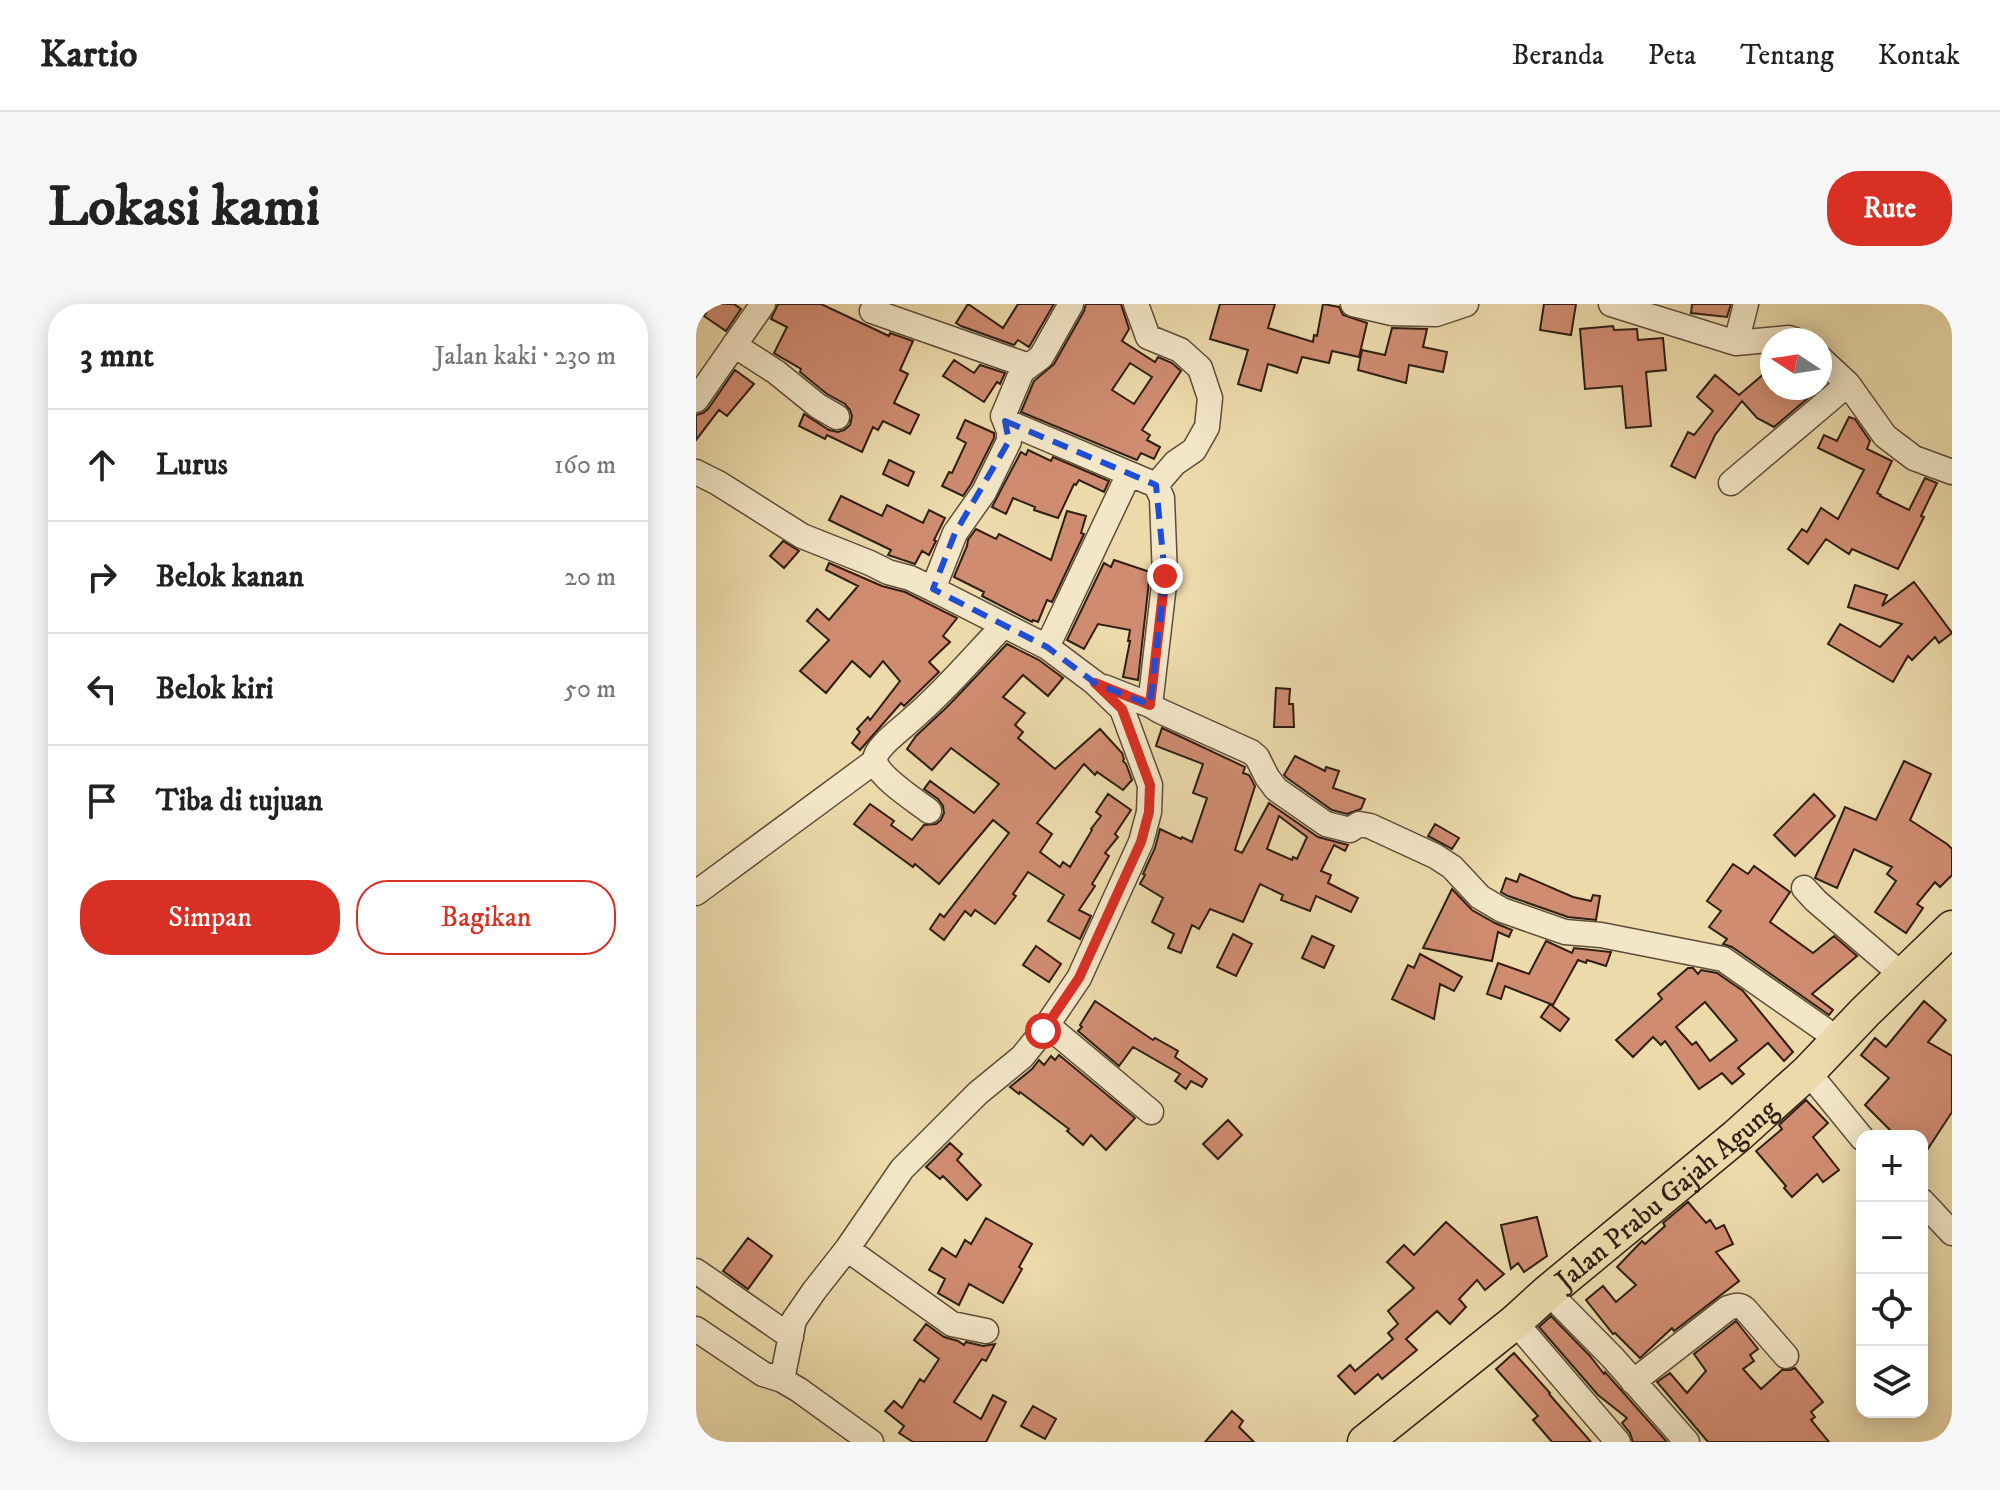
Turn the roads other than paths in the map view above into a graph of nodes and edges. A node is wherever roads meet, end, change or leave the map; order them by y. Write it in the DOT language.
graph roads {
  1 [pos="763,304"];
  2 [pos="1071,304"];
  3 [pos="1136,304"];
  4 [pos="1353,304"];
  5 [pos="1466,304"];
  6 [pos="1611,304"];
  7 [pos="1746,304"];
  8 [pos="872,311"];
  9 [pos="1760,341"];
  10 [pos="1736,343"];
  11 [pos="734,345"];
  12 [pos="1029,366"];
  13 [pos="1832,369"];
  14 [pos="1848,384"];
  15 [pos="696,400"];
  16 [pos="837,417"];
  17 [pos="1005,421"];
  18 [pos="696,472"];
  19 [pos="1952,472"];
  20 [pos="1129,474"];
  21 [pos="1731,483"];
  22 [pos="1156,485"];
  23 [pos="933,589"];
  24 [pos="1004,625"];
  25 [pos="1047,647"];
  26 [pos="1095,683"];
  27 [pos="1150,705"];
  28 [pos="875,761"];
  29 [pos="929,811"];
  30 [pos="1804,888"];
  31 [pos="696,893"];
  32 [pos="1952,928"];
  33 [pos="1902,975"];
  34 [pos="1047,1025"];
  35 [pos="1839,1040"];
  36 [pos="1808,1072"];
  37 [pos="1151,1112"];
  38 [pos="1856,1131"];
  39 [pos="1923,1202"];
  40 [pos="1952,1233"];
  41 [pos="847,1249"];
  42 [pos="696,1271"];
  43 [pos="1548,1292"];
  44 [pos="1515,1322"];
  45 [pos="696,1329"];
  46 [pos="986,1331"];
  47 [pos="791,1337"];
  48 [pos="1786,1356"];
  49 [pos="782,1380"];
  50 [pos="1633,1382"];
  51 [pos="871,1442"];
  52 [pos="1365,1442"];
  53 [pos="1618,1442"];
  54 [pos="1687,1442"];
  1 -- 11 [label="street"];
  2 -- 12 [label="street"];
  3 -- 22 [label="street"];
  4 -- 5 [label="street"];
  6 -- 10 [label="street"];
  7 -- 10 [label="street"];
  8 -- 12 [label="street"];
  9 -- 10 [label="street"];
  11 -- 15 [label="street"];
  11 -- 16 [label="street"];
  12 -- 17 [label="street"];
  13 -- 14 [label="street"];
  14 -- 19 [label="street"];
  14 -- 21 [label="street"];
  17 -- 20 [label="street"];
  17 -- 23 [label="street"];
  18 -- 23 [label="street"];
  20 -- 22 [label="street"];
  20 -- 25 [label="street"];
  22 -- 27 [label="street"];
  23 -- 24 [label="street"];
  24 -- 25 [label="street"];
  24 -- 28 [label="street"];
  25 -- 26 [label="street"];
  26 -- 27 [label="street"];
  26 -- 34 [label="street"];
  27 -- 35 [label="street"];
  28 -- 29 [label="street"];
  28 -- 31 [label="street"];
  30 -- 33 [label="street"];
  32 -- 33 [label="highway, Jalan Prabu Gajah Agung"];
  33 -- 35 [label="highway, Jalan Prabu Gajah Agung"];
  34 -- 37 [label="street"];
  34 -- 41 [label="street"];
  35 -- 36 [label="highway, Jalan Prabu Gajah Agung"];
  36 -- 38 [label="street"];
  36 -- 43 [label="highway, Jalan Prabu Gajah Agung"];
  39 -- 40 [label="street"];
  41 -- 46 [label="street"];
  41 -- 47 [label="street"];
  42 -- 47 [label="street"];
  43 -- 44 [label="highway, Jalan Prabu Gajah Agung"];
  43 -- 50 [label="street"];
  44 -- 52 [label="highway, Jalan Prabu Gajah Agung"];
  44 -- 53 [label="street"];
  45 -- 49 [label="street"];
  47 -- 49 [label="street"];
  48 -- 50 [label="street"];
  49 -- 51 [label="street"];
  50 -- 54 [label="street"];
}
